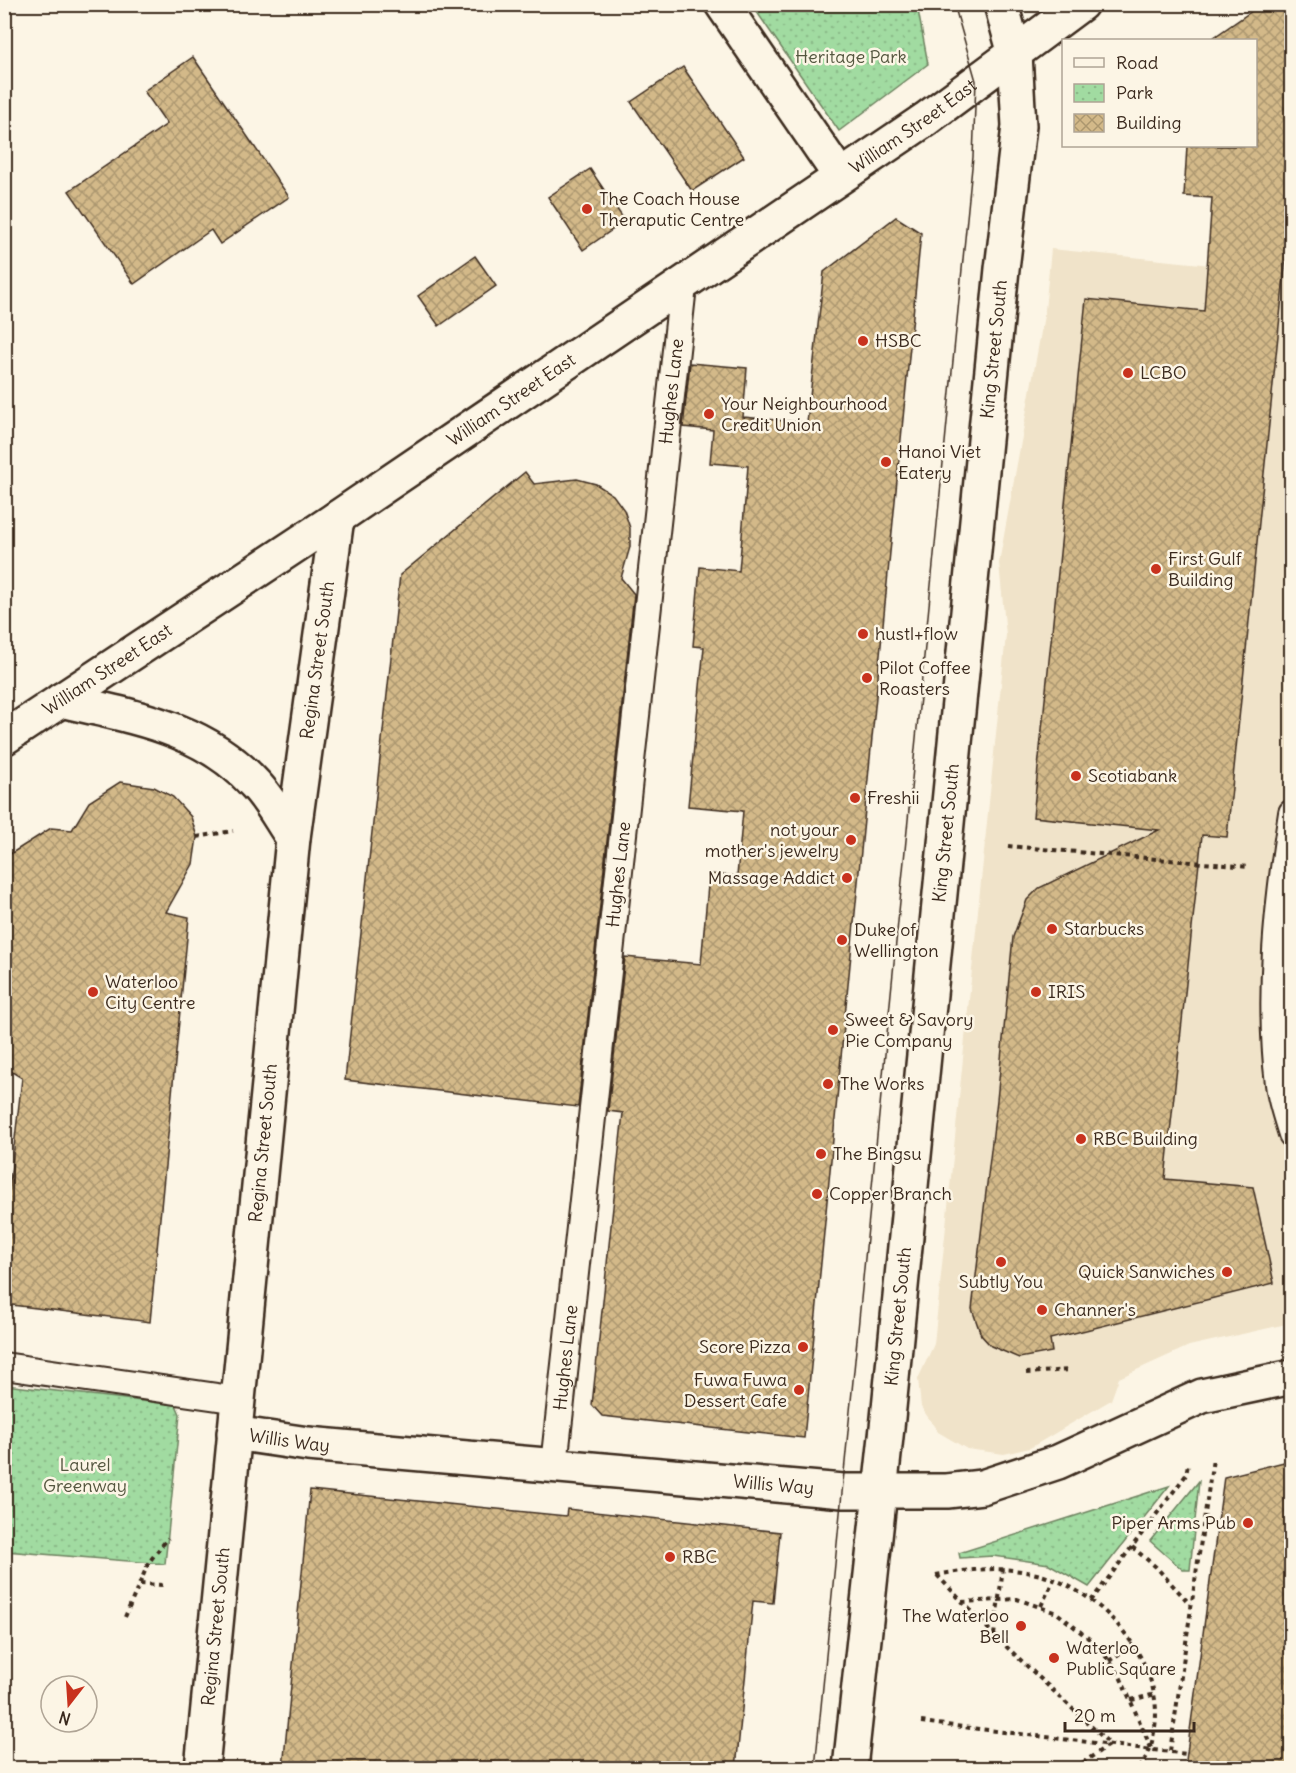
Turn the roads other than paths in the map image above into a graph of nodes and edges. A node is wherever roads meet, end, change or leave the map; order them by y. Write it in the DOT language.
graph roads {
  1 [pos="722,4"];
  2 [pos="1001,4"];
  3 [pos="1082,4"];
  4 [pos="1015,54"];
  5 [pos="840,176"];
  6 [pos="683,286"];
  7 [pos="338,518"];
  8 [pos="61,700"];
  9 [pos="4,738"];
  10 [pos="1292,813"];
  11 [pos="293,838"];
  12 [pos="1282,1014"];
  13 [pos="1292,1134"];
  14 [pos="4,1366"];
  15 [pos="1292,1377"];
  16 [pos="238,1400"];
  17 [pos="234,1433"];
  18 [pos="554,1465"];
  19 [pos="879,1492"];
  20 [pos="202,1768"];
  21 [pos="850,1768"];
  1 -- 5 [label="street"];
  2 -- 4 [label="street, King Street South"];
  3 -- 4 [label="street, William Street East"];
  4 -- 5 [label="street, William Street East"];
  4 -- 19 [label="street, King Street South"];
  5 -- 6 [label="street, William Street East"];
  6 -- 7 [label="street, William Street East"];
  6 -- 18 [label="lane, Hughes Lane"];
  7 -- 8 [label="street, William Street East"];
  7 -- 11 [label="street, Regina Street South"];
  8 -- 9 [label="street, William Street East"];
  8 -- 11 [label="street"];
  10 -- 12 [label="lane"];
  11 -- 16 [label="street, Regina Street South"];
  12 -- 13 [label="lane"];
  14 -- 16 [label="lane"];
  15 -- 19 [label="street, Willis Way"];
  16 -- 17 [label="street, Regina Street South"];
  17 -- 18 [label="street, Willis Way"];
  17 -- 20 [label="street, Regina Street South"];
  18 -- 19 [label="street, Willis Way"];
  19 -- 21 [label="street, King Street South"];
}
